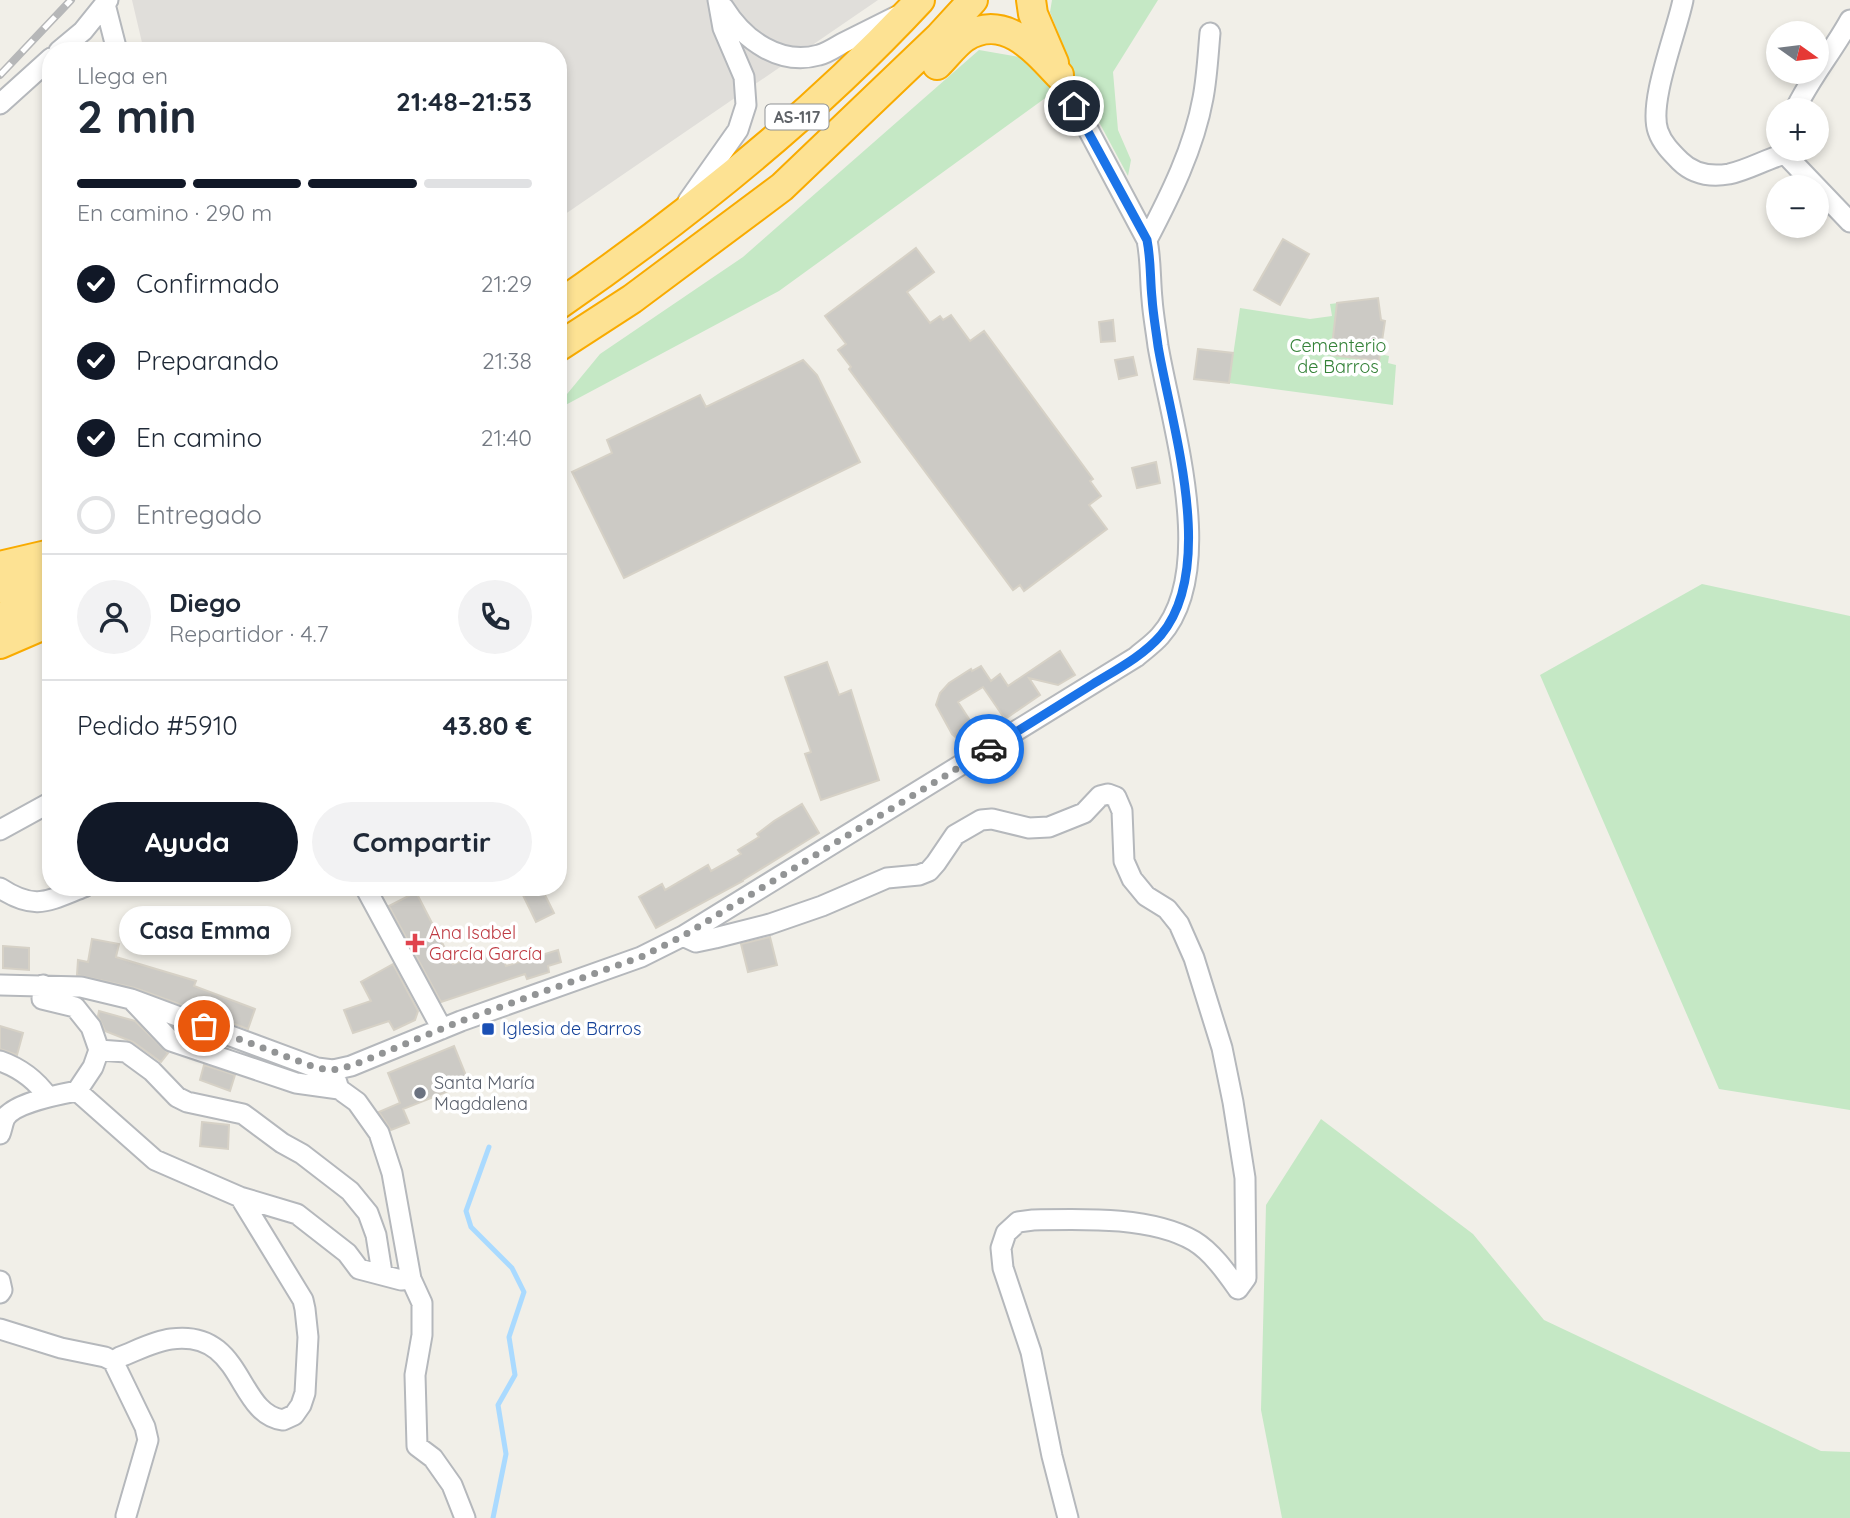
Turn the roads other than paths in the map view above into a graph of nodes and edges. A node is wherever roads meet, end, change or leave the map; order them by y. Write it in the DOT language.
graph roads {
  1 [pos="718,0"];
  2 [pos="973,0"];
  3 [pos="1031,0"];
  4 [pos="1683,0"];
  5 [pos="106,2"];
  6 [pos="917,4"];
  7 [pos="1850,20"];
  8 [pos="1210,33"];
  9 [pos="70,42"];
  10 [pos="115,42"];
  11 [pos="42,66"];
  12 [pos="1059,75"];
  13 [pos="1802,98"];
  14 [pos="0,104"];
  15 [pos="1766,159"];
  16 [pos="1795,161"];
  17 [pos="782,187"];
  18 [pos="674,220"];
  19 [pos="1850,222"];
  20 [pos="1147,240"];
  21 [pos="567,298"];
  22 [pos="567,341"];
  23 [pos="42,556"];
  24 [pos="0,566"];
  25 [pos="42,575"];
  26 [pos="0,588"];
  27 [pos="42,603"];
  28 [pos="0,617"];
  29 [pos="42,626"];
  30 [pos="0,644"];
  31 [pos="42,807"];
  32 [pos="0,830"];
  33 [pos="0,888"];
  34 [pos="60,896"];
  35 [pos="370,896"];
  36 [pos="683,936"];
  37 [pos="0,985"];
  38 [pos="43,985"];
  39 [pos="442,1029"];
  40 [pos="99,1050"];
  41 [pos="0,1061"];
  42 [pos="336,1079"];
  43 [pos="77,1091"];
  44 [pos="48,1097"];
  45 [pos="2,1122"];
  46 [pos="240,1197"];
  47 [pos="382,1273"];
  48 [pos="411,1279"];
  49 [pos="0,1281"];
  50 [pos="0,1293"];
  51 [pos="0,1329"];
  52 [pos="113,1361"];
  53 [pos="127,1516"];
  54 [pos="465,1518"];
  55 [pos="1068,1518"];
  1 -- 6 [label="street"];
  1 -- 18 [label="street"];
  2 -- 17 [label="highway, AS-117"];
  3 -- 12 [label="highway"];
  4 -- 15 [label="street"];
  5 -- 9 [label="street"];
  5 -- 10 [label="street"];
  6 -- 18 [label="highway, AS-117"];
  7 -- 13 [label="street"];
  8 -- 20 [label="street"];
  11 -- 14 [label="street"];
  12 -- 17 [label="highway"];
  12 -- 20 [label="street"];
  16 -- 19 [label="street"];
  17 -- 22 [label="highway, AS-117"];
  18 -- 21 [label="highway, AS-117"];
  20 -- 36 [label="street"];
  23 -- 24 [label="highway"];
  25 -- 26 [label="highway"];
  27 -- 28 [label="highway"];
  29 -- 30 [label="highway"];
  31 -- 32 [label="street"];
  33 -- 34 [label="street"];
  35 -- 39 [label="street"];
  36 -- 39 [label="street"];
  36 -- 55 [label="street"];
  37 -- 38 [label="street"];
  38 -- 40 [label="street"];
  38 -- 42 [label="street"];
  39 -- 42 [label="street"];
  40 -- 43 [label="street"];
  40 -- 47 [label="street"];
  41 -- 44 [label="street"];
  42 -- 48 [label="street"];
  43 -- 44 [label="street"];
  43 -- 46 [label="street"];
  44 -- 45 [label="street"];
  46 -- 47 [label="street"];
  46 -- 52 [label="street"];
  47 -- 48 [label="street"];
  48 -- 54 [label="street"];
  49 -- 50 [label="street"];
  51 -- 52 [label="street"];
  52 -- 53 [label="street"];
}
